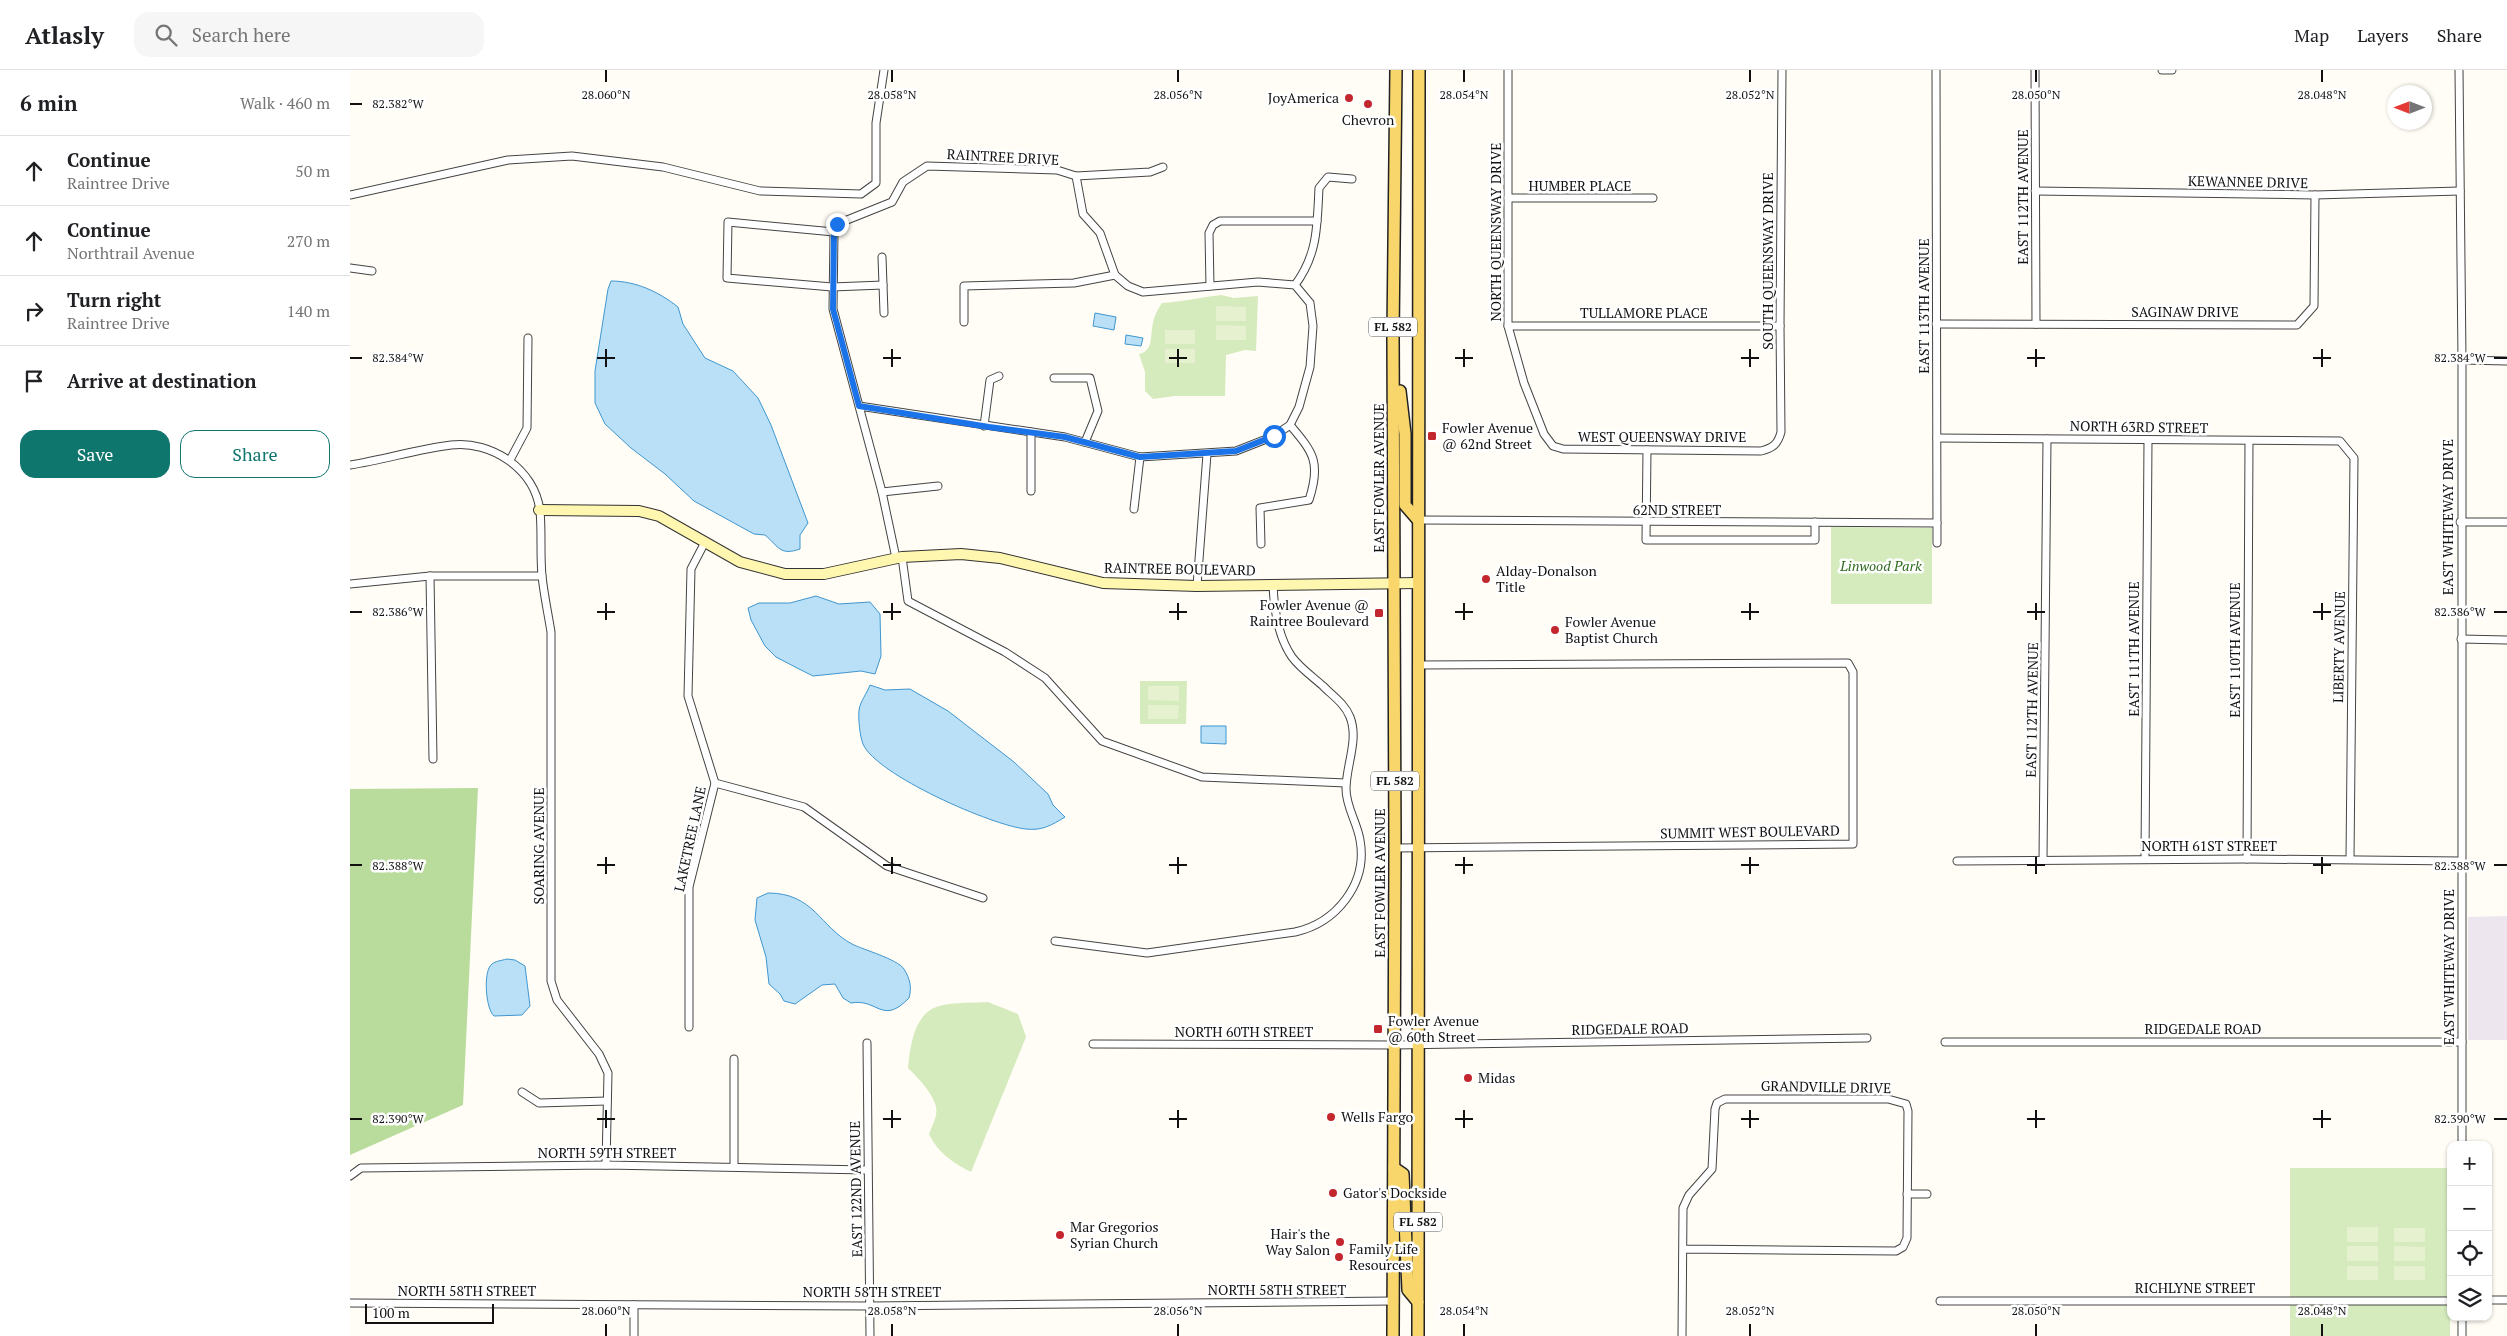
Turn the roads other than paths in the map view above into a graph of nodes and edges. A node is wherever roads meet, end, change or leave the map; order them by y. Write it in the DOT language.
graph roads {
  1 [pos="884,70"];
  2 [pos="1396,70"];
  3 [pos="1419,70"];
  4 [pos="1508,70"];
  5 [pos="1782,70"];
  6 [pos="1936,70"];
  7 [pos="2036,70"];
  8 [pos="2162,70"];
  9 [pos="2172,70"];
  10 [pos="2458,70"];
  11 [pos="1163,167"];
  12 [pos="1076,176"];
  13 [pos="1352,179"];
  14 [pos="2036,191"];
  15 [pos="2460,191"];
  16 [pos="350,195"];
  17 [pos="2315,195"];
  18 [pos="1508,198"];
  19 [pos="1653,198"];
  20 [pos="1317,222"];
  21 [pos="834,232"];
  22 [pos="882,257"];
  23 [pos="350,268"];
  24 [pos="372,272"];
  25 [pos="1115,275"];
  26 [pos="883,285"];
  27 [pos="1295,285"];
  28 [pos="1210,286"];
  29 [pos="832,288"];
  30 [pos="884,313"];
  31 [pos="964,322"];
  32 [pos="1936,324"];
  33 [pos="2036,324"];
  34 [pos="1508,326"];
  35 [pos="1780,326"];
  36 [pos="1393,334"];
  37 [pos="528,338"];
  38 [pos="2462,360"];
  39 [pos="2507,361"];
  40 [pos="999,376"];
  41 [pos="1054,378"];
  42 [pos="859,406"];
  43 [pos="1290,425"];
  44 [pos="984,426"];
  45 [pos="1031,432"];
  46 [pos="1937,438"];
  47 [pos="2047,439"];
  48 [pos="2148,440"];
  49 [pos="2249,441"];
  50 [pos="2340,441"];
  51 [pos="1085,442"];
  52 [pos="1553,446"];
  53 [pos="1772,448"];
  54 [pos="1647,450"];
  55 [pos="1207,454"];
  56 [pos="1140,457"];
  57 [pos="510,460"];
  58 [pos="350,465"];
  59 [pos="938,486"];
  60 [pos="1031,490"];
  61 [pos="882,492"];
  62 [pos="1134,509"];
  63 [pos="540,510"];
  64 [pos="1418,520"];
  65 [pos="1815,522"];
  66 [pos="2460,522"];
  67 [pos="2507,522"];
  68 [pos="1646,523"];
  69 [pos="1937,523"];
  70 [pos="1937,543"];
  71 [pos="704,544"];
  72 [pos="1261,544"];
  73 [pos="899,558"];
  74 [pos="430,576"];
  75 [pos="542,576"];
  76 [pos="1395,583"];
  77 [pos="1418,583"];
  78 [pos="350,584"];
  79 [pos="1273,585"];
  80 [pos="1197,586"];
  81 [pos="2461,639"];
  82 [pos="2507,640"];
  83 [pos="1417,665"];
  84 [pos="433,759"];
  85 [pos="715,783"];
  86 [pos="1346,783"];
  87 [pos="1395,848"];
  88 [pos="1417,848"];
  89 [pos="2145,859"];
  90 [pos="2247,859"];
  91 [pos="2350,859"];
  92 [pos="1957,861"];
  93 [pos="2043,861"];
  94 [pos="2462,861"];
  95 [pos="982,898"];
  96 [pos="1055,940"];
  97 [pos="689,1027"];
  98 [pos="1867,1038"];
  99 [pos="1945,1042"];
  100 [pos="2462,1042"];
  101 [pos="867,1043"];
  102 [pos="1093,1044"];
  103 [pos="1417,1044"];
  104 [pos="1394,1046"];
  105 [pos="734,1059"];
  106 [pos="522,1092"];
  107 [pos="607,1101"];
  108 [pos="2462,1141"];
  109 [pos="606,1165"];
  110 [pos="734,1166"];
  111 [pos="1394,1168"];
  112 [pos="867,1170"];
  113 [pos="350,1176"];
  114 [pos="1907,1194"];
  115 [pos="1927,1194"];
  116 [pos="1683,1249"];
  117 [pos="2492,1300"];
  118 [pos="2507,1300"];
  119 [pos="1393,1301"];
  120 [pos="1940,1301"];
  121 [pos="2447,1301"];
  122 [pos="1418,1302"];
  123 [pos="350,1303"];
  124 [pos="634,1305"];
  125 [pos="870,1306"];
  126 [pos="2462,1321"];
  127 [pos="634,1336"];
  128 [pos="870,1336"];
  129 [pos="1393,1336"];
  130 [pos="1418,1336"];
  131 [pos="1682,1336"];
  132 [pos="2462,1336"];
  1 -- 16 [label="street"];
  2 -- 36 [label="main road, EAST FOWLER AVENUE / FL 582"];
  3 -- 64 [label="main road, FL 582"];
  4 -- 18 [label="street, NORTH QUEENSWAY DRIVE"];
  5 -- 35 [label="street, SOUTH QUEENSWAY DRIVE"];
  6 -- 32 [label="street, EAST 113TH AVENUE"];
  7 -- 14 [label="street, EAST 112TH AVENUE"];
  8 -- 9 [label="street"];
  10 -- 15 [label="street, EAST WHITEWAY DRIVE"];
  11 -- 12 [label="street"];
  12 -- 21 [label="street, RAINTREE DRIVE"];
  12 -- 25 [label="street, RAINTREE DRIVE"];
  13 -- 20 [label="street"];
  14 -- 17 [label="street, KEWANNEE DRIVE"];
  14 -- 33 [label="street, EAST 112TH AVENUE"];
  15 -- 17 [label="street, KEWANNEE DRIVE"];
  15 -- 38 [label="street, EAST WHITEWAY DRIVE"];
  17 -- 33 [label="street, SAGINAW DRIVE"];
  18 -- 19 [label="street, HUMBER PLACE"];
  18 -- 34 [label="street, NORTH QUEENSWAY DRIVE"];
  20 -- 27 [label="street"];
  20 -- 28 [label="street"];
  21 -- 29 [label="street"];
  21 -- 29 [label="street"];
  22 -- 26 [label="street"];
  23 -- 24 [label="street"];
  25 -- 28 [label="street"];
  25 -- 31 [label="street"];
  26 -- 29 [label="street"];
  26 -- 30 [label="street"];
  27 -- 28 [label="street"];
  27 -- 43 [label="street"];
  29 -- 42 [label="street"];
  32 -- 33 [label="street, SAGINAW DRIVE"];
  32 -- 46 [label="street, EAST 113TH AVENUE"];
  34 -- 35 [label="street, TULLAMORE PLACE"];
  34 -- 52 [label="street, NORTH QUEENSWAY DRIVE"];
  35 -- 53 [label="street, SOUTH QUEENSWAY DRIVE"];
  36 -- 64 [label="main road"];
  36 -- 76 [label="main road, EAST FOWLER AVENUE / FL 582"];
  37 -- 57 [label="street"];
  38 -- 39 [label="street"];
  38 -- 66 [label="street, EAST WHITEWAY DRIVE"];
  40 -- 44 [label="street"];
  41 -- 51 [label="street"];
  42 -- 44 [label="street"];
  42 -- 61 [label="street"];
  43 -- 55 [label="street"];
  43 -- 72 [label="street"];
  44 -- 45 [label="street"];
  45 -- 51 [label="street"];
  45 -- 60 [label="street"];
  46 -- 47 [label="street, NORTH 63RD STREET"];
  46 -- 69 [label="street, EAST 113TH AVENUE"];
  47 -- 48 [label="street, NORTH 63RD STREET"];
  47 -- 93 [label="street, EAST 112TH AVENUE"];
  48 -- 49 [label="street, NORTH 63RD STREET"];
  48 -- 89 [label="street, EAST 111TH AVENUE"];
  49 -- 50 [label="street, NORTH 63RD STREET"];
  49 -- 90 [label="street, EAST 110TH AVENUE"];
  50 -- 91 [label="street, LIBERTY AVENUE"];
  51 -- 56 [label="street"];
  52 -- 54 [label="street, WEST QUEENSWAY DRIVE"];
  53 -- 54 [label="street, WEST QUEENSWAY DRIVE"];
  54 -- 68 [label="street"];
  55 -- 56 [label="street"];
  55 -- 80 [label="street"];
  56 -- 62 [label="street"];
  57 -- 58 [label="street"];
  57 -- 63 [label="street"];
  59 -- 61 [label="street"];
  61 -- 73 [label="street"];
  63 -- 71 [label="street, RAINTREE BOULEVARD"];
  63 -- 75 [label="street, SOARING AVENUE"];
  64 -- 68 [label="street, 62ND STREET"];
  64 -- 77 [label="main road, FL 582"];
  65 -- 68 [label="street, 62ND STREET"];
  65 -- 68 [label="street"];
  65 -- 69 [label="street, 62ND STREET"];
  66 -- 67 [label="street"];
  66 -- 81 [label="street, EAST WHITEWAY DRIVE"];
  69 -- 70 [label="street, EAST 113TH AVENUE"];
  71 -- 73 [label="street, RAINTREE BOULEVARD"];
  71 -- 85 [label="street, LAKETREE LANE"];
  73 -- 80 [label="street, RAINTREE BOULEVARD"];
  73 -- 86 [label="street"];
  74 -- 75 [label="street"];
  74 -- 78 [label="street"];
  74 -- 84 [label="street"];
  75 -- 107 [label="street, SOARING AVENUE"];
  76 -- 77 [label="street, RAINTREE BOULEVARD"];
  76 -- 79 [label="street, RAINTREE BOULEVARD"];
  76 -- 87 [label="main road, EAST FOWLER AVENUE / FL 582"];
  77 -- 83 [label="main road, FL 582"];
  79 -- 80 [label="street, RAINTREE BOULEVARD"];
  79 -- 86 [label="street"];
  81 -- 82 [label="street"];
  81 -- 94 [label="street, EAST WHITEWAY DRIVE"];
  83 -- 88 [label="main road, FL 582"];
  83 -- 88 [label="street, SUMMIT WEST BOULEVARD"];
  85 -- 95 [label="street"];
  85 -- 97 [label="street, LAKETREE LANE"];
  86 -- 96 [label="street"];
  87 -- 88 [label="street, SUMMIT WEST BOULEVARD"];
  87 -- 104 [label="main road, EAST FOWLER AVENUE / FL 582"];
  88 -- 103 [label="main road, FL 582"];
  89 -- 90 [label="street, NORTH 61ST STREET"];
  89 -- 93 [label="street, NORTH 61ST STREET"];
  90 -- 91 [label="street, NORTH 61ST STREET"];
  91 -- 94 [label="street, NORTH 61ST STREET"];
  92 -- 93 [label="street, NORTH 61ST STREET"];
  94 -- 100 [label="street, EAST WHITEWAY DRIVE"];
  98 -- 103 [label="street, RIDGEDALE ROAD"];
  99 -- 100 [label="street, RIDGEDALE ROAD"];
  100 -- 108 [label="street, EAST WHITEWAY DRIVE"];
  101 -- 112 [label="street, EAST 122ND AVENUE"];
  102 -- 104 [label="street, NORTH 60TH STREET"];
  103 -- 104 [label="street, RIDGEDALE ROAD"];
  103 -- 122 [label="main road, FL 582"];
  104 -- 111 [label="main road, EAST FOWLER AVENUE / FL 582"];
  105 -- 110 [label="street"];
  106 -- 107 [label="street"];
  107 -- 109 [label="street, SOARING AVENUE"];
  109 -- 110 [label="street, NORTH 59TH STREET"];
  109 -- 113 [label="street, NORTH 59TH STREET"];
  110 -- 112 [label="street, NORTH 59TH STREET"];
  111 -- 119 [label="main road, EAST FOWLER AVENUE / FL 582"];
  111 -- 122 [label="main road"];
  112 -- 125 [label="street, EAST 122ND AVENUE"];
  114 -- 115 [label="street"];
  114 -- 116 [label="street, GRANDVILLE DRIVE"];
  114 -- 116 [label="street, GRANDVILLE DRIVE"];
  116 -- 131 [label="street, GRANDVILLE DRIVE"];
  117 -- 118 [label="street"];
  119 -- 125 [label="street, NORTH 58TH STREET"];
  119 -- 129 [label="main road, EAST FOWLER AVENUE / FL 582"];
  120 -- 121 [label="street, RICHLYNE STREET"];
  122 -- 130 [label="main road, FL 582"];
  123 -- 124 [label="street, NORTH 58TH STREET"];
  124 -- 125 [label="street, NORTH 58TH STREET"];
  124 -- 127 [label="street"];
  125 -- 128 [label="street, EAST 122ND AVENUE"];
  126 -- 132 [label="street"];
}
